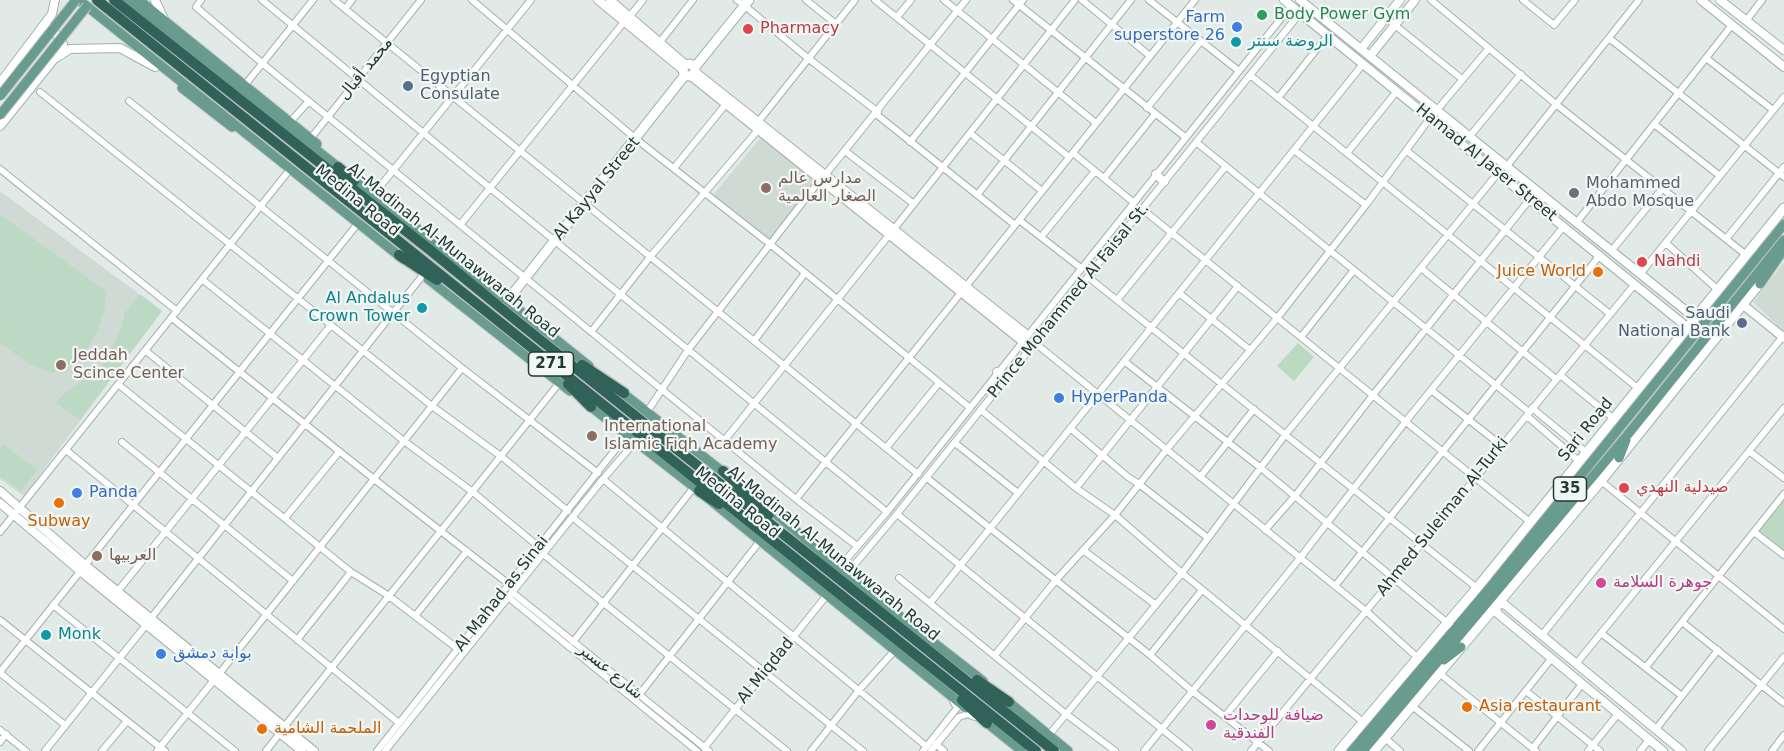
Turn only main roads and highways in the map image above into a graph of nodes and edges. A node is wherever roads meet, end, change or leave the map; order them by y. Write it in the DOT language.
graph roads {
  1 [pos="114,0"];
  2 [pos="127,0"];
  3 [pos="139,0"];
  4 [pos="84,1"];
  5 [pos="743,2"];
  6 [pos="245,89"];
  7 [pos="0,96"];
  8 [pos="0,115"];
  9 [pos="338,167"];
  10 [pos="292,168"];
  11 [pos="351,177"];
  12 [pos="1784,208"];
  13 [pos="1784,224"];
  14 [pos="1784,240"];
  15 [pos="1784,249"];
  16 [pos="430,250"];
  17 [pos="399,255"];
  18 [pos="1784,255"];
  19 [pos="1760,284"];
  20 [pos="507,301"];
  21 [pos="1739,301"];
  22 [pos="488,313"];
  23 [pos="518,322"];
  24 [pos="536,352"];
  25 [pos="624,393"];
  26 [pos="591,407"];
  27 [pos="1630,432"];
  28 [pos="1619,458"];
  29 [pos="723,471"];
  30 [pos="696,489"];
  31 [pos="773,540"];
  32 [pos="828,570"];
  33 [pos="896,624"];
  34 [pos="1451,626"];
  35 [pos="899,647"];
  36 [pos="1436,671"];
  37 [pos="1009,702"];
  38 [pos="987,723"];
  39 [pos="1022,751"];
  40 [pos="1036,751"];
  41 [pos="1054,751"];
  42 [pos="1068,751"];
  43 [pos="1339,751"];
  44 [pos="1352,751"];
  45 [pos="1363,751"];
  46 [pos="1374,751"];
  1 -- 16 [label="highway, Al-Madinah Al-Munawwarah Road / 271"];
  2 -- 6 [label="main road, Medina Road"];
  3 -- 6 [label="main road, Medina Road"];
  4 -- 7 [label="main road, bridge"];
  4 -- 8 [label="main road, bridge"];
  4 -- 10 [label="main road, Medina Road"];
  4 -- 10 [label="main road, Medina Road"];
  4 -- 22 [label="highway, Al-Madinah Al-Munawwarah Road / 271"];
  5 -- 20 [label="main road, Al Kayyal Street"];
  6 -- 9 [label="main road, Medina Road"];
  6 -- 11 [label="main road, Medina Road"];
  9 -- 11 [label="main road, Medina Road"];
  9 -- 16 [label="highway"];
  10 -- 17 [label="main road, Medina Road"];
  11 -- 20 [label="main road, Medina Road"];
  12 -- 34 [label="main road, Sari Road"];
  13 -- 34 [label="main road, Sari Road / 35"];
  14 -- 21 [label="main road, Sari Road / 35"];
  15 -- 19 [label="main road"];
  16 -- 23 [label="highway, Al-Madinah Al-Munawwarah Road / 271"];
  17 -- 22 [label="highway"];
  17 -- 26 [label="main road, Medina Road"];
  18 -- 19 [label="main road"];
  19 -- 21 [label="main road"];
  20 -- 25 [label="main road, Medina Road"];
  21 -- 27 [label="main road, Sari Road / 35"];
  21 -- 28 [label="main road"];
  22 -- 24 [label="highway, Al-Madinah Al-Munawwarah Road / 271"];
  23 -- 25 [label="highway"];
  23 -- 32 [label="highway, Al-Madinah Al-Munawwarah Road / 271"];
  24 -- 26 [label="highway"];
  24 -- 31 [label="highway, Al-Madinah Al-Munawwarah Road / 271"];
  25 -- 29 [label="main road, Medina Road"];
  26 -- 30 [label="main road, Medina Road"];
  27 -- 28 [label="main road"];
  27 -- 36 [label="main road, Sari Road / 35"];
  28 -- 36 [label="main road"];
  29 -- 32 [label="highway"];
  29 -- 37 [label="main road, Medina Road"];
  30 -- 31 [label="highway"];
  30 -- 35 [label="main road, Medina Road"];
  31 -- 35 [label="highway, Al-Madinah Al-Munawwarah Road / 271"];
  32 -- 33 [label="highway, Al-Madinah Al-Munawwarah Road / 271"];
  33 -- 37 [label="highway"];
  33 -- 41 [label="highway, Al-Madinah Al-Munawwarah Road / 271"];
  34 -- 43 [label="main road, Sari Road"];
  34 -- 44 [label="main road, Sari Road / 35"];
  35 -- 38 [label="highway"];
  35 -- 38 [label="main road, Medina Road"];
  35 -- 40 [label="highway, Al-Madinah Al-Munawwarah Road / 271"];
  36 -- 45 [label="main road, Sari Road / 35"];
  36 -- 46 [label="main road"];
  37 -- 42 [label="main road, Medina Road"];
  38 -- 39 [label="main road, Medina Road"];
}
